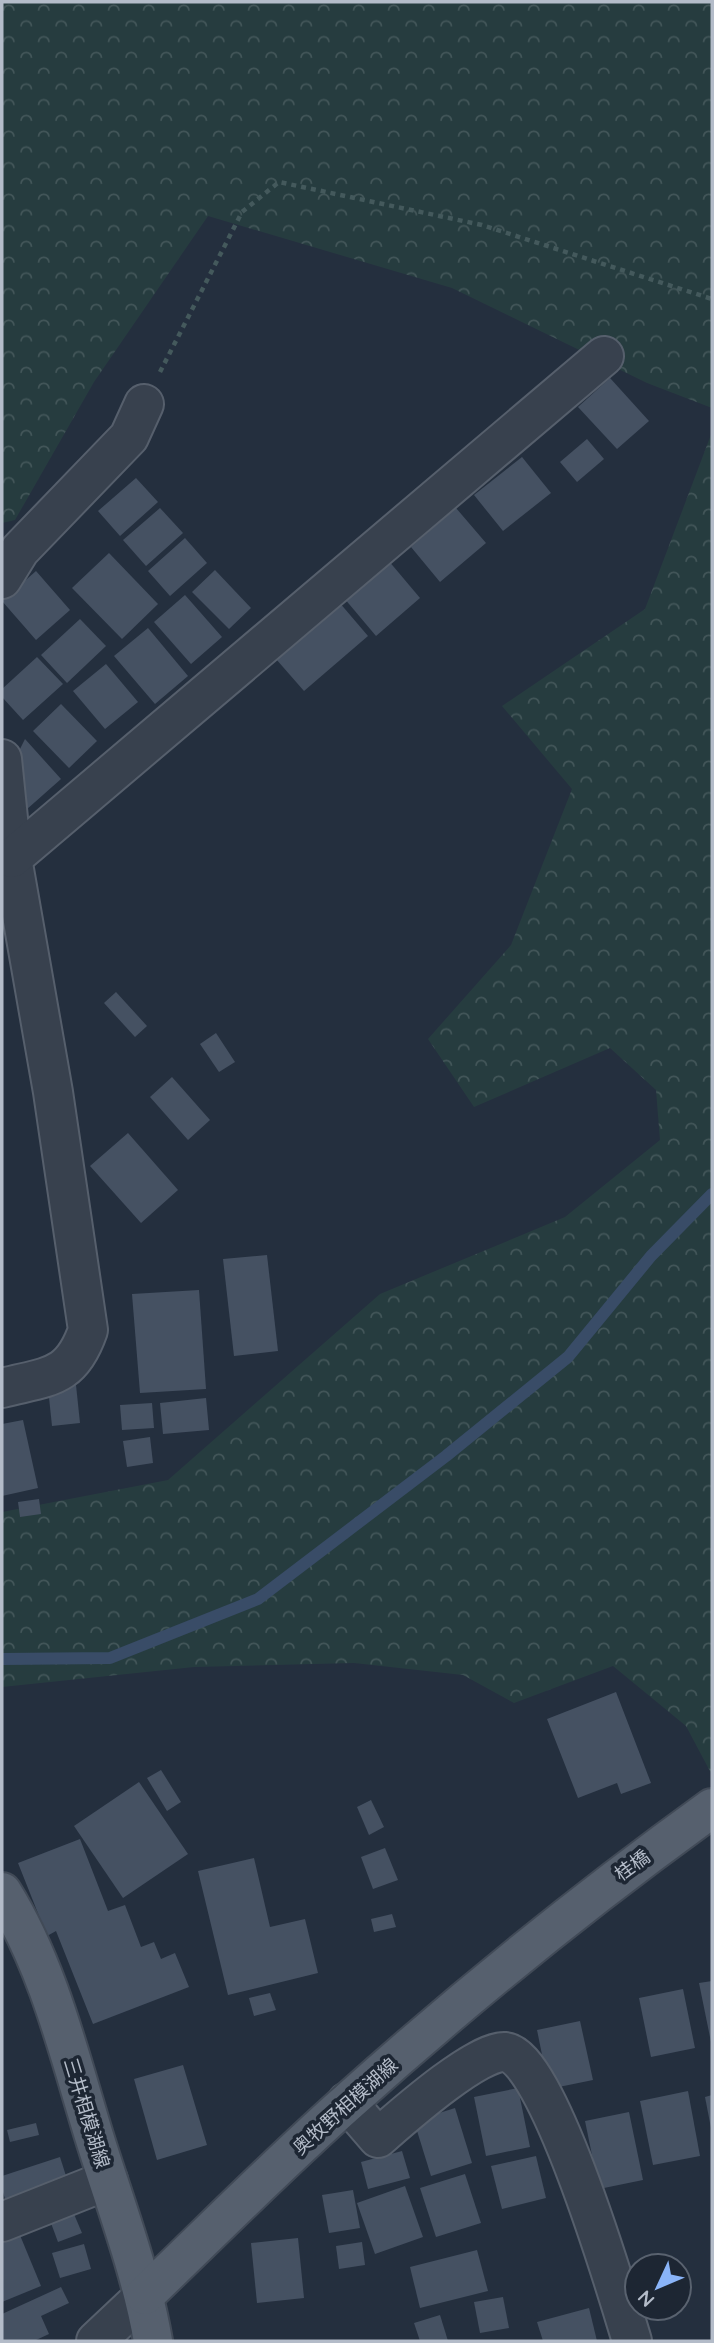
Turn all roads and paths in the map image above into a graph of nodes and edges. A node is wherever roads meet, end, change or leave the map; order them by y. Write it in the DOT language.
graph roads {
  1 [pos="712,299"];
  2 [pos="604,356"];
  3 [pos="144,404"];
  4 [pos="2,579"];
  5 [pos="2,759"];
  6 [pos="12,858"];
  7 [pos="2,1388"];
  8 [pos="712,1808"];
  9 [pos="2,1892"];
  10 [pos="554,1926"];
  11 [pos="347,2102"];
  12 [pos="108,2180"];
  13 [pos="2,2222"];
  14 [pos="145,2295"];
  15 [pos="96,2341"];
  16 [pos="153,2341"];
  17 [pos="632,2341"];
  1 -- 3 [label="path"];
  2 -- 6 [label="street"];
  3 -- 4 [label="street"];
  5 -- 6 [label="street"];
  6 -- 7 [label="street"];
  8 -- 10 [label="main road, 桂橋"];
  9 -- 12 [label="main road, 三井相模湖線"];
  10 -- 11 [label="main road, 奥牧野相模湖線"];
  11 -- 14 [label="main road, 奥牧野相模湖線"];
  11 -- 17 [label="street"];
  12 -- 13 [label="street"];
  12 -- 14 [label="main road, 三井相模湖線"];
  14 -- 15 [label="street"];
  14 -- 16 [label="main road, 三井相模湖線"];
}
